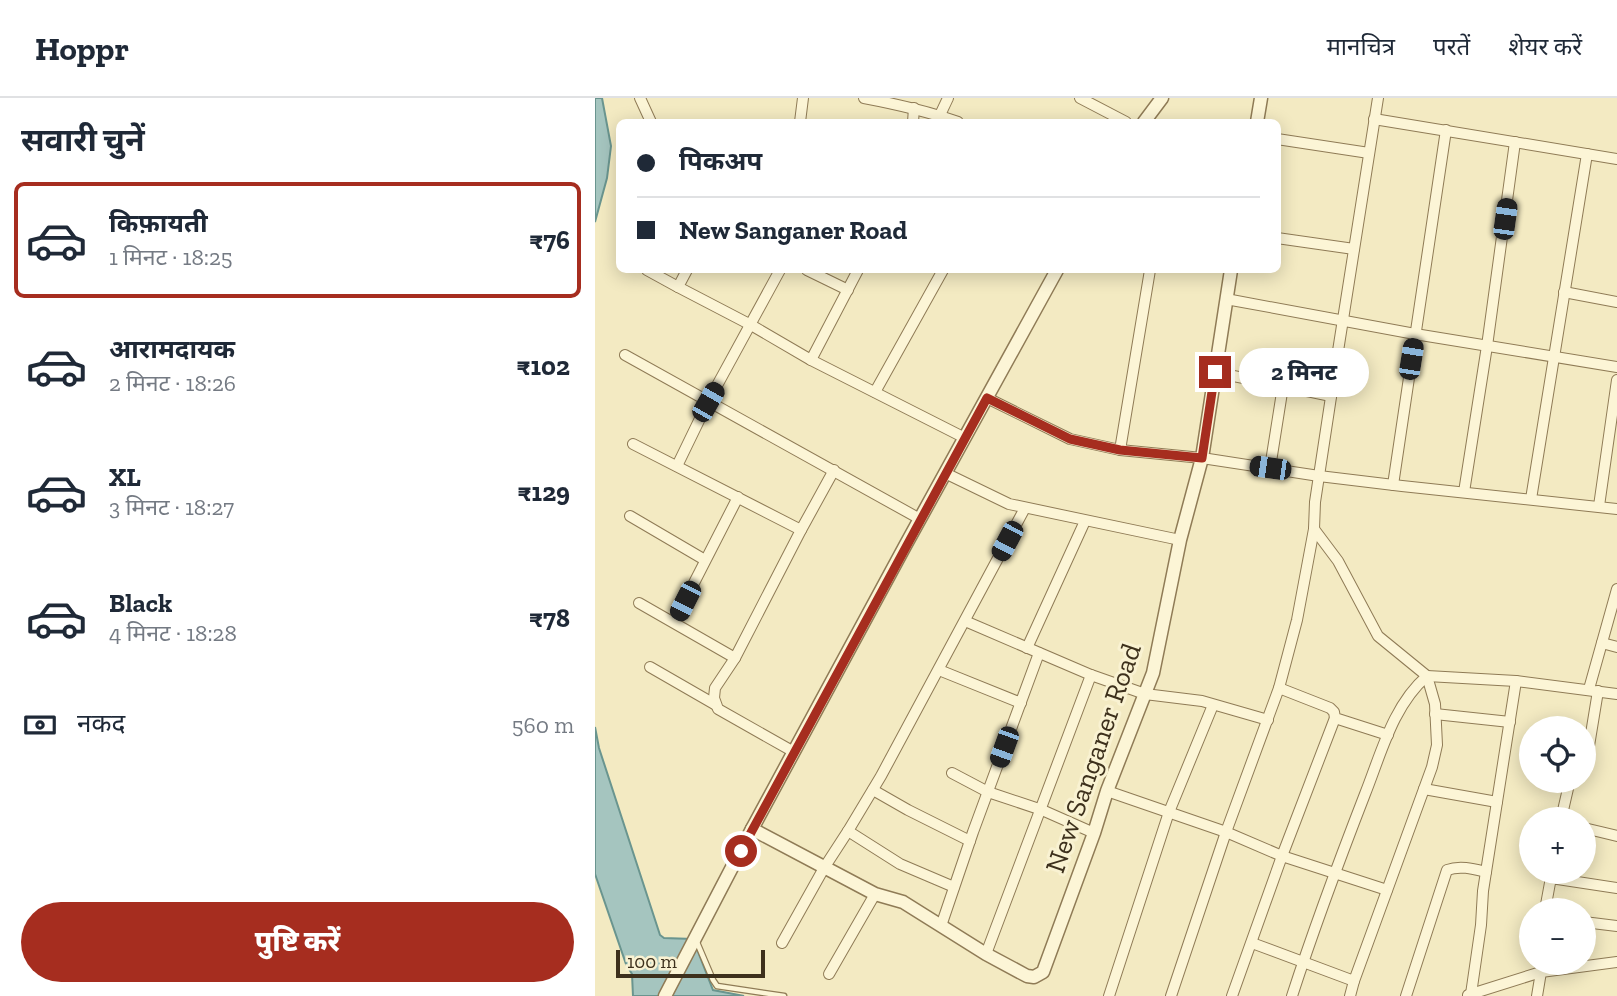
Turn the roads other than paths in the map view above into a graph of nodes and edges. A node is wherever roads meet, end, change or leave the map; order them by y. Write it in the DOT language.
graph roads {
  1 [pos="640,98"];
  2 [pos="803,98"];
  3 [pos="864,98"];
  4 [pos="948,98"];
  5 [pos="1080,98"];
  6 [pos="1162,98"];
  7 [pos="1259,98"];
  8 [pos="1378,98"];
  9 [pos="914,108"];
  10 [pos="940,115"];
  11 [pos="650,119"];
  12 [pos="800,119"];
  13 [pos="913,119"];
  14 [pos="950,119"];
  15 [pos="1120,119"];
  16 [pos="1147,119"];
  17 [pos="1257,119"];
  18 [pos="1374,119"];
  19 [pos="1446,131"];
  20 [pos="1281,140"];
  21 [pos="1515,142"];
  22 [pos="1369,153"];
  23 [pos="1587,154"];
  24 [pos="1617,159"];
  25 [pos="1281,240"];
  26 [pos="1354,249"];
  27 [pos="652,273"];
  28 [pos="685,273"];
  29 [pos="778,273"];
  30 [pos="813,273"];
  31 [pos="857,273"];
  32 [pos="941,273"];
  33 [pos="1056,273"];
  34 [pos="1150,273"];
  35 [pos="1230,273"];
  36 [pos="678,287"];
  37 [pos="848,290"];
  38 [pos="1564,292"];
  39 [pos="1226,299"];
  40 [pos="1617,302"];
  41 [pos="1342,321"];
  42 [pos="751,325"];
  43 [pos="1415,334"];
  44 [pos="1487,346"];
  45 [pos="625,355"];
  46 [pos="1553,357"];
  47 [pos="811,360"];
  48 [pos="1617,367"];
  49 [pos="1215,372"];
  50 [pos="1617,380"];
  51 [pos="1283,386"];
  52 [pos="875,392"];
  53 [pos="1331,396"];
  54 [pos="987,398"];
  55 [pos="708,402"];
  56 [pos="965,438"];
  57 [pos="633,444"];
  58 [pos="1120,450"];
  59 [pos="1202,458"];
  60 [pos="677,466"];
  61 [pos="1270,468"];
  62 [pos="834,470"];
  63 [pos="945,474"];
  64 [pos="1319,476"];
  65 [pos="1393,485"];
  66 [pos="1464,492"];
  67 [pos="738,497"];
  68 [pos="1531,499"];
  69 [pos="1599,506"];
  70 [pos="1025,508"];
  71 [pos="1617,509"];
  72 [pos="630,516"];
  73 [pos="920,519"];
  74 [pos="1085,521"];
  75 [pos="1314,529"];
  76 [pos="801,530"];
  77 [pos="1180,540"];
  78 [pos="705,560"];
  79 [pos="1617,589"];
  80 [pos="639,603"];
  81 [pos="1615,603"];
  82 [pos="965,621"];
  83 [pos="674,622"];
  84 [pos="1602,643"];
  85 [pos="1617,647"];
  86 [pos="1027,648"];
  87 [pos="1039,653"];
  88 [pos="734,658"];
  89 [pos="650,667"];
  90 [pos="939,670"];
  91 [pos="1091,675"];
  92 [pos="1427,676"];
  93 [pos="1516,681"];
  94 [pos="1279,688"];
  95 [pos="1593,690"];
  96 [pos="1145,694"];
  97 [pos="1617,694"];
  98 [pos="1021,703"];
  99 [pos="716,705"];
  100 [pos="1213,705"];
  101 [pos="1435,714"];
  102 [pos="1591,716"];
  103 [pos="1335,718"];
  104 [pos="1268,720"];
  105 [pos="1510,722"];
  106 [pos="1388,735"];
  107 [pos="794,752"];
  108 [pos="952,773"];
  109 [pos="1424,789"];
  110 [pos="873,790"];
  111 [pos="1107,791"];
  112 [pos="988,792"];
  113 [pos="1497,802"];
  114 [pos="1042,810"];
  115 [pos="1169,812"];
  116 [pos="752,829"];
  117 [pos="848,831"];
  118 [pos="1596,831"];
  119 [pos="1226,832"];
  120 [pos="1094,833"];
  121 [pos="1617,836"];
  122 [pos="970,841"];
  123 [pos="1282,856"];
  124 [pos="824,867"];
  125 [pos="1486,872"];
  126 [pos="1334,874"];
  127 [pos="1596,884"];
  128 [pos="954,887"];
  129 [pos="1617,888"];
  130 [pos="1387,890"];
  131 [pos="875,894"];
  132 [pos="1596,923"];
  133 [pos="941,926"];
  134 [pos="1617,926"];
  135 [pos="695,939"];
  136 [pos="782,943"];
  137 [pos="1252,943"];
  138 [pos="986,954"];
  139 [pos="1303,961"];
  140 [pos="1617,962"];
  141 [pos="1596,965"];
  142 [pos="829,974"];
  143 [pos="1530,975"];
  144 [pos="1536,975"];
  145 [pos="1354,981"];
  146 [pos="1468,995"];
  147 [pos="665,996"];
  148 [pos="784,996"];
  149 [pos="1109,996"];
  150 [pos="1171,996"];
  151 [pos="1233,996"];
  152 [pos="1292,996"];
  153 [pos="1350,996"];
  154 [pos="1406,996"];
  155 [pos="1537,996"];
  1 -- 11 [label="street"];
  2 -- 12 [label="street"];
  3 -- 9 [label="street"];
  4 -- 10 [label="street"];
  5 -- 15 [label="street"];
  6 -- 16 [label="street"];
  7 -- 17 [label="street"];
  8 -- 18 [label="street"];
  9 -- 10 [label="street"];
  9 -- 13 [label="street"];
  10 -- 14 [label="street"];
  18 -- 19 [label="street"];
  18 -- 22 [label="street"];
  19 -- 21 [label="street"];
  19 -- 43 [label="street"];
  20 -- 22 [label="street"];
  21 -- 23 [label="street"];
  21 -- 44 [label="street"];
  22 -- 26 [label="street"];
  23 -- 24 [label="street"];
  23 -- 38 [label="street"];
  25 -- 26 [label="street"];
  26 -- 41 [label="street"];
  27 -- 36 [label="street"];
  28 -- 36 [label="street"];
  29 -- 42 [label="street"];
  30 -- 37 [label="street"];
  31 -- 37 [label="street"];
  32 -- 52 [label="street"];
  33 -- 54 [label="street"];
  34 -- 58 [label="street"];
  35 -- 39 [label="street, New Sanganer Road"];
  36 -- 42 [label="street"];
  37 -- 47 [label="street"];
  38 -- 40 [label="street"];
  38 -- 46 [label="street"];
  39 -- 41 [label="street"];
  39 -- 49 [label="street, New Sanganer Road"];
  41 -- 43 [label="street"];
  41 -- 53 [label="street"];
  42 -- 47 [label="street"];
  42 -- 55 [label="street"];
  43 -- 44 [label="street"];
  43 -- 65 [label="street"];
  44 -- 46 [label="street"];
  44 -- 66 [label="street"];
  45 -- 55 [label="street"];
  46 -- 48 [label="street"];
  46 -- 68 [label="street"];
  47 -- 52 [label="street"];
  49 -- 51 [label="street"];
  49 -- 59 [label="street, New Sanganer Road"];
  50 -- 69 [label="street"];
  51 -- 53 [label="street"];
  51 -- 61 [label="street"];
  52 -- 56 [label="street"];
  53 -- 64 [label="street"];
  54 -- 56 [label="street"];
  54 -- 58 [label="street"];
  55 -- 60 [label="street"];
  55 -- 62 [label="street"];
  56 -- 63 [label="street"];
  57 -- 60 [label="street"];
  58 -- 59 [label="street"];
  59 -- 61 [label="street"];
  59 -- 77 [label="street, New Sanganer Road"];
  60 -- 67 [label="street"];
  61 -- 64 [label="street"];
  62 -- 73 [label="street"];
  62 -- 76 [label="street"];
  63 -- 70 [label="street"];
  63 -- 73 [label="street"];
  64 -- 65 [label="street"];
  64 -- 75 [label="street"];
  65 -- 66 [label="street"];
  66 -- 68 [label="street"];
  67 -- 76 [label="street"];
  67 -- 78 [label="street"];
  68 -- 69 [label="street"];
  69 -- 71 [label="street"];
  70 -- 74 [label="street"];
  70 -- 82 [label="street"];
  72 -- 78 [label="street"];
  73 -- 107 [label="street"];
  74 -- 77 [label="street"];
  74 -- 86 [label="street"];
  75 -- 92 [label="street"];
  75 -- 94 [label="street"];
  76 -- 88 [label="street"];
  77 -- 96 [label="street, New Sanganer Road"];
  78 -- 83 [label="street"];
  79 -- 81 [label="street"];
  80 -- 83 [label="street"];
  81 -- 84 [label="street"];
  82 -- 86 [label="street"];
  82 -- 90 [label="street"];
  83 -- 88 [label="street"];
  84 -- 85 [label="street"];
  84 -- 95 [label="street"];
  86 -- 87 [label="street"];
  87 -- 91 [label="street"];
  87 -- 98 [label="street"];
  88 -- 99 [label="street"];
  89 -- 99 [label="street"];
  90 -- 98 [label="street"];
  90 -- 110 [label="street"];
  91 -- 96 [label="street"];
  91 -- 114 [label="street"];
  92 -- 93 [label="street"];
  92 -- 101 [label="street"];
  92 -- 106 [label="street"];
  93 -- 95 [label="street"];
  93 -- 105 [label="street"];
  94 -- 103 [label="street"];
  94 -- 104 [label="street"];
  95 -- 97 [label="street"];
  95 -- 102 [label="street"];
  96 -- 100 [label="street"];
  96 -- 111 [label="street, New Sanganer Road"];
  98 -- 112 [label="street"];
  99 -- 107 [label="street"];
  100 -- 104 [label="street"];
  100 -- 115 [label="street"];
  101 -- 105 [label="street"];
  101 -- 109 [label="street"];
  103 -- 106 [label="street"];
  103 -- 123 [label="street"];
  104 -- 119 [label="street"];
  105 -- 113 [label="street"];
  106 -- 126 [label="street"];
  107 -- 116 [label="street"];
  108 -- 112 [label="street"];
  109 -- 113 [label="street"];
  109 -- 130 [label="street"];
  110 -- 117 [label="street"];
  110 -- 122 [label="street"];
  111 -- 115 [label="street"];
  111 -- 120 [label="street, New Sanganer Road"];
  112 -- 114 [label="street"];
  112 -- 122 [label="street"];
  113 -- 125 [label="street"];
  114 -- 120 [label="street"];
  114 -- 138 [label="street"];
  115 -- 119 [label="street"];
  115 -- 149 [label="street"];
  116 -- 124 [label="street"];
  116 -- 135 [label="street"];
  117 -- 124 [label="street"];
  117 -- 128 [label="street"];
  118 -- 121 [label="street"];
  119 -- 123 [label="street"];
  119 -- 150 [label="street"];
  120 -- 138 [label="street, New Sanganer Road"];
  122 -- 128 [label="street"];
  123 -- 126 [label="street"];
  123 -- 137 [label="street"];
  124 -- 131 [label="street"];
  124 -- 136 [label="street"];
  125 -- 146 [label="street"];
  125 -- 154 [label="street"];
  126 -- 130 [label="street"];
  126 -- 139 [label="street"];
  127 -- 129 [label="street"];
  128 -- 133 [label="street"];
  130 -- 145 [label="street"];
  131 -- 133 [label="street"];
  131 -- 142 [label="street"];
  132 -- 134 [label="street"];
  133 -- 138 [label="street"];
  135 -- 147 [label="street"];
  135 -- 148 [label="lane"];
  137 -- 139 [label="street"];
  137 -- 151 [label="street"];
  139 -- 145 [label="street"];
  139 -- 152 [label="street"];
  140 -- 141 [label="street"];
  143 -- 146 [label="street"];
  144 -- 155 [label="street"];
  145 -- 153 [label="street"];
}
